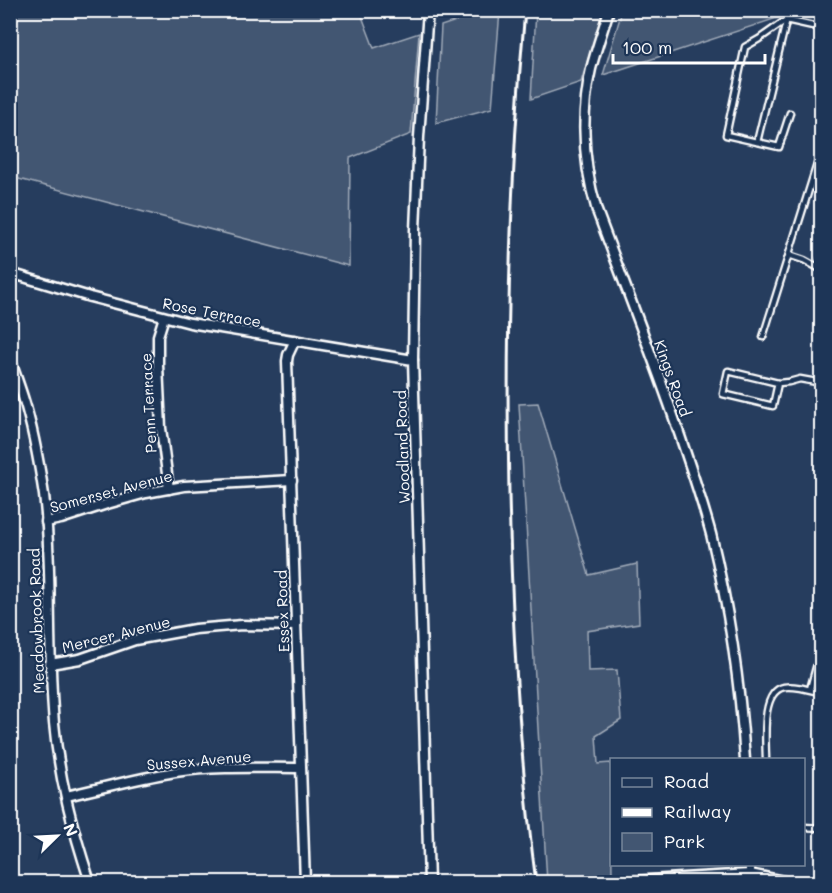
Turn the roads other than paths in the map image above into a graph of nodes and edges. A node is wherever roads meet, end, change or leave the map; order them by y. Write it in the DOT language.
graph roads {
  1 [pos="428,10"];
  2 [pos="609,10"];
  3 [pos="789,10"];
  4 [pos="786,20"];
  5 [pos="822,28"];
  6 [pos="790,113"];
  7 [pos="757,142"];
  8 [pos="822,148"];
  9 [pos="789,255"];
  10 [pos="822,255"];
  11 [pos="820,269"];
  12 [pos="10,273"];
  13 [pos="164,317"];
  14 [pos="763,337"];
  15 [pos="295,340"];
  16 [pos="10,358"];
  17 [pos="413,360"];
  18 [pos="778,383"];
  19 [pos="822,383"];
  20 [pos="292,480"];
  21 [pos="170,489"];
  22 [pos="46,522"];
  23 [pos="296,626"];
  24 [pos="822,646"];
  25 [pos="51,664"];
  26 [pos="810,689"];
  27 [pos="822,693"];
  28 [pos="745,758"];
  29 [pos="766,758"];
  30 [pos="301,768"];
  31 [pos="66,796"];
  32 [pos="805,827"];
  33 [pos="822,828"];
  34 [pos="749,874"];
  35 [pos="90,882"];
  36 [pos="305,882"];
  37 [pos="429,882"];
  38 [pos="632,882"];
  39 [pos="784,882"];
  1 -- 17 [label="street, Woodland Road"];
  2 -- 28 [label="street, Kings Road"];
  3 -- 4 [label="lane"];
  4 -- 5 [label="lane"];
  4 -- 7 [label="lane"];
  4 -- 7 [label="lane"];
  6 -- 7 [label="lane"];
  8 -- 9 [label="lane"];
  9 -- 11 [label="lane"];
  9 -- 14 [label="lane"];
  10 -- 11 [label="lane"];
  12 -- 13 [label="street, Rose Terrace"];
  13 -- 15 [label="street, Rose Terrace"];
  13 -- 21 [label="street, Penn Terrace"];
  15 -- 17 [label="street, Rose Terrace"];
  15 -- 20 [label="street, Essex Road"];
  16 -- 22 [label="street, Meadowbrook Road"];
  17 -- 37 [label="street, Woodland Road"];
  18 -- 18 [label="lane"];
  18 -- 19 [label="lane"];
  20 -- 21 [label="street, Somerset Avenue"];
  20 -- 23 [label="street, Essex Road"];
  21 -- 22 [label="street, Somerset Avenue"];
  22 -- 25 [label="street, Meadowbrook Road"];
  23 -- 25 [label="street, Mercer Avenue"];
  23 -- 30 [label="street, Essex Road"];
  24 -- 26 [label="lane"];
  25 -- 31 [label="street, Meadowbrook Road"];
  26 -- 27 [label="lane"];
  26 -- 29 [label="lane"];
  30 -- 31 [label="street, Sussex Avenue"];
  30 -- 36 [label="street, Essex Road"];
  31 -- 35 [label="street, Meadowbrook Road"];
  32 -- 33 [label="lane"];
  34 -- 38 [label="street"];
  34 -- 39 [label="street"];
}
